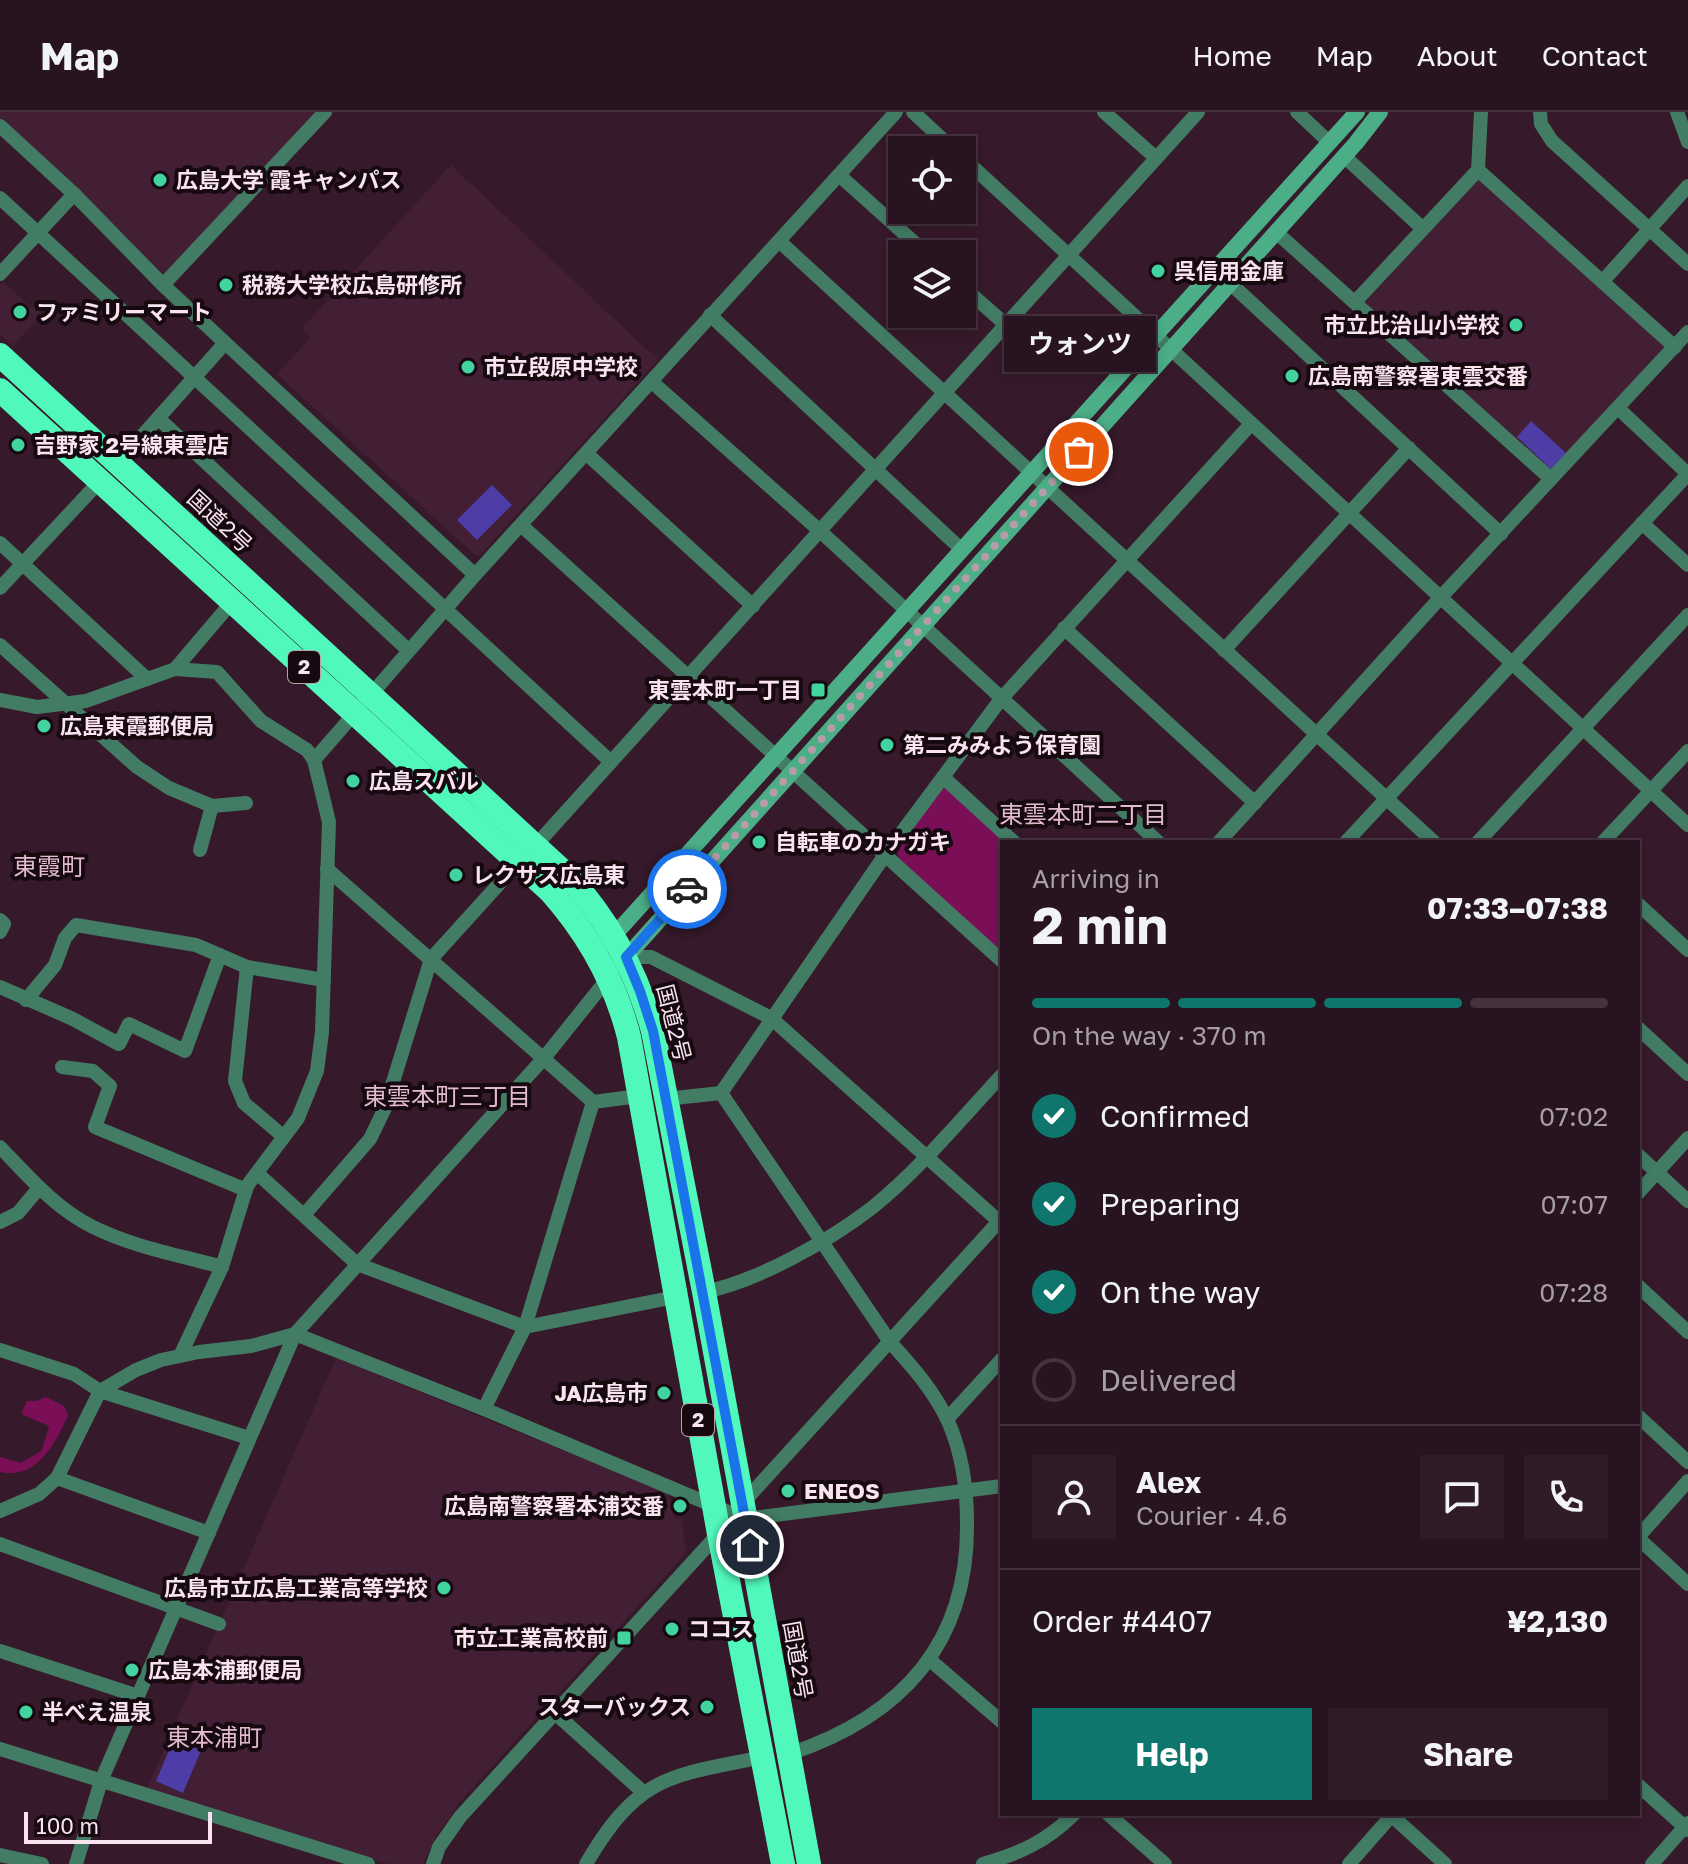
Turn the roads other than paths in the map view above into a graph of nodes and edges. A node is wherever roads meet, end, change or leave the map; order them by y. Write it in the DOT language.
graph roads {
  1 [pos="325,112"];
  2 [pos="896,112"];
  3 [pos="913,112"];
  4 [pos="1104,112"];
  5 [pos="1198,112"];
  6 [pos="1297,112"];
  7 [pos="1357,112"];
  8 [pos="1380,112"];
  9 [pos="1481,112"];
  10 [pos="1540,112"];
  11 [pos="1677,112"];
  12 [pos="0,126"];
  13 [pos="939,136"];
  14 [pos="1688,142"];
  15 [pos="1330,143"];
  16 [pos="1344,156"];
  17 [pos="1156,158"];
  18 [pos="976,170"];
  19 [pos="1478,170"];
  20 [pos="839,175"];
  21 [pos="1688,186"];
  22 [pos="74,194"];
  23 [pos="0,198"];
  24 [pos="1422,228"];
  25 [pos="1648,231"];
  26 [pos="1276,232"];
  27 [pos="38,233"];
  28 [pos="911,240"];
  29 [pos="779,241"];
  30 [pos="1068,254"];
  31 [pos="1688,264"];
  32 [pos="0,274"];
  33 [pos="1603,281"];
  34 [pos="1230,283"];
  35 [pos="163,285"];
  36 [pos="976,298"];
  37 [pos="1355,302"];
  38 [pos="710,315"];
  39 [pos="1005,324"];
  40 [pos="1688,332"];
  41 [pos="1155,336"];
  42 [pos="225,343"];
  43 [pos="1675,347"];
  44 [pos="1171,350"];
  45 [pos="0,355"];
  46 [pos="195,377"];
  47 [pos="652,382"];
  48 [pos="0,390"];
  49 [pos="945,392"];
  50 [pos="1618,408"];
  51 [pos="158,418"];
  52 [pos="1250,425"];
  53 [pos="1409,448"];
  54 [pos="587,454"];
  55 [pos="118,463"];
  56 [pos="875,471"];
  57 [pos="1031,474"];
  58 [pos="1688,474"];
  59 [pos="1551,479"];
  60 [pos="100,481"];
  61 [pos="1047,489"];
  62 [pos="1349,514"];
  63 [pos="1642,523"];
  64 [pos="522,526"];
  65 [pos="820,531"];
  66 [pos="1501,534"];
  67 [pos="0,543"];
  68 [pos="962,550"];
  69 [pos="1126,561"];
  70 [pos="23,564"];
  71 [pos="1688,565"];
  72 [pos="475,575"];
  73 [pos="0,588"];
  74 [pos="1440,598"];
  75 [pos="232,602"];
  76 [pos="753,606"];
  77 [pos="445,609"];
  78 [pos="906,612"];
  79 [pos="1688,615"];
  80 [pos="924,628"];
  81 [pos="1064,628"];
  82 [pos="0,645"];
  83 [pos="408,650"];
  84 [pos="1224,650"];
  85 [pos="1511,663"];
  86 [pos="175,669"];
  87 [pos="688,677"];
  88 [pos="147,679"];
  89 [pos="369,693"];
  90 [pos="1001,699"];
  91 [pos="0,700"];
  92 [pos="66,704"];
  93 [pos="354,713"];
  94 [pos="1581,729"];
  95 [pos="1317,735"];
  96 [pos="1688,751"];
  97 [pos="776,756"];
  98 [pos="314,760"];
  99 [pos="611,762"];
  100 [pos="793,772"];
  101 [pos="943,777"];
  102 [pos="1650,791"];
  103 [pos="1386,798"];
  104 [pos="246,803"];
  105 [pos="1255,803"];
  106 [pos="212,806"];
  107 [pos="1688,825"];
  108 [pos="1012,840"];
  109 [pos="1156,840"];
  110 [pos="1221,840"];
  111 [pos="1348,840"];
  112 [pos="1432,840"];
  113 [pos="1480,840"];
  114 [pos="1605,840"];
  115 [pos="200,850"];
  116 [pos="527,854"];
  117 [pos="885,855"];
  118 [pos="327,869"];
  119 [pos="1640,906"];
  120 [pos="0,920"];
  121 [pos="0,932"];
  122 [pos="620,946"];
  123 [pos="1688,950"];
  124 [pos="597,954"];
  125 [pos="220,955"];
  126 [pos="431,959"];
  127 [pos="1000,959"];
  128 [pos="247,967"];
  129 [pos="609,977"];
  130 [pos="324,980"];
  131 [pos="0,987"];
  132 [pos="26,1000"];
  133 [pos="771,1018"];
  134 [pos="1640,1030"];
  135 [pos="544,1058"];
  136 [pos="62,1067"];
  137 [pos="1688,1074"];
  138 [pos="1000,1077"];
  139 [pos="721,1093"];
  140 [pos="639,1096"];
  141 [pos="665,1099"];
  142 [pos="593,1102"];
  143 [pos="284,1137"];
  144 [pos="1688,1138"];
  145 [pos="0,1147"];
  146 [pos="926,1156"];
  147 [pos="1640,1157"];
  148 [pos="1657,1172"];
  149 [pos="257,1173"];
  150 [pos="39,1188"];
  151 [pos="246,1190"];
  152 [pos="1640,1191"];
  153 [pos="1688,1201"];
  154 [pos="304,1215"];
  155 [pos="1000,1220"];
  156 [pos="0,1222"];
  157 [pos="1000,1222"];
  158 [pos="822,1240"];
  159 [pos="357,1264"];
  160 [pos="222,1267"];
  161 [pos="1640,1288"];
  162 [pos="704,1292"];
  163 [pos="675,1297"];
  164 [pos="525,1327"];
  165 [pos="1688,1332"];
  166 [pos="295,1334"];
  167 [pos="890,1342"];
  168 [pos="0,1350"];
  169 [pos="180,1356"];
  170 [pos="1000,1361"];
  171 [pos="100,1391"];
  172 [pos="484,1409"];
  173 [pos="1640,1418"];
  174 [pos="947,1419"];
  175 [pos="249,1438"];
  176 [pos="1688,1462"];
  177 [pos="57,1478"];
  178 [pos="1688,1481"];
  179 [pos="1000,1486"];
  180 [pos="967,1491"];
  181 [pos="0,1511"];
  182 [pos="734,1511"];
  183 [pos="209,1533"];
  184 [pos="719,1534"];
  185 [pos="1640,1536"];
  186 [pos="1640,1540"];
  187 [pos="0,1544"];
  188 [pos="1688,1584"];
  189 [pos="177,1607"];
  190 [pos="219,1624"];
  191 [pos="0,1651"];
  192 [pos="930,1660"];
  193 [pos="138,1696"];
  194 [pos="555,1713"];
  195 [pos="1000,1720"];
  196 [pos="0,1749"];
  197 [pos="789,1754"];
  198 [pos="763,1757"];
  199 [pos="101,1781"];
  200 [pos="1640,1787"];
  201 [pos="643,1792"];
  202 [pos="1072,1816"];
  203 [pos="1110,1816"];
  204 [pos="1389,1816"];
  205 [pos="1393,1816"];
  206 [pos="1687,1826"];
  207 [pos="0,1855"];
  208 [pos="362,1863"];
  209 [pos="42,1864"];
  210 [pos="76,1864"];
  211 [pos="433,1864"];
  212 [pos="586,1864"];
  213 [pos="783,1864"];
  214 [pos="809,1864"];
  215 [pos="983,1864"];
  216 [pos="1165,1864"];
  217 [pos="1349,1864"];
  218 [pos="1445,1864"];
  219 [pos="1652,1864"];
  1 -- 35 [label="street"];
  2 -- 20 [label="street"];
  3 -- 13 [label="street"];
  4 -- 17 [label="street"];
  5 -- 17 [label="street"];
  6 -- 15 [label="street"];
  7 -- 15 [label="street"];
  8 -- 16 [label="street"];
  9 -- 19 [label="street"];
  10 -- 25 [label="street"];
  11 -- 14 [label="street"];
  12 -- 22 [label="street"];
  15 -- 41 [label="street"];
  16 -- 24 [label="street"];
  16 -- 26 [label="street"];
  17 -- 30 [label="street"];
  18 -- 30 [label="street"];
  19 -- 24 [label="street"];
  19 -- 33 [label="street"];
  20 -- 28 [label="street"];
  20 -- 29 [label="street"];
  21 -- 25 [label="street"];
  22 -- 27 [label="street"];
  22 -- 35 [label="street"];
  23 -- 27 [label="street"];
  24 -- 37 [label="street"];
  25 -- 31 [label="street"];
  25 -- 33 [label="street"];
  26 -- 34 [label="street"];
  26 -- 37 [label="street"];
  27 -- 32 [label="street"];
  27 -- 46 [label="street"];
  29 -- 38 [label="street"];
  29 -- 49 [label="street"];
  30 -- 39 [label="street"];
  30 -- 41 [label="street"];
  33 -- 43 [label="street"];
  34 -- 44 [label="street"];
  34 -- 53 [label="street"];
  35 -- 42 [label="street"];
  36 -- 39 [label="street"];
  37 -- 59 [label="street"];
  38 -- 47 [label="street"];
  38 -- 56 [label="street"];
  39 -- 49 [label="street"];
  40 -- 43 [label="street"];
  41 -- 44 [label="street"];
  41 -- 57 [label="street"];
  42 -- 46 [label="street"];
  42 -- 72 [label="street"];
  43 -- 50 [label="street"];
  44 -- 52 [label="street"];
  44 -- 61 [label="street"];
  45 -- 55 [label="highway, 国道2号 / 2"];
  46 -- 51 [label="street"];
  46 -- 77 [label="street"];
  47 -- 54 [label="street"];
  47 -- 65 [label="street"];
  48 -- 60 [label="highway, 国道2号 / 2"];
  49 -- 56 [label="street"];
  49 -- 57 [label="street"];
  50 -- 58 [label="street"];
  50 -- 59 [label="street"];
  51 -- 55 [label="street"];
  51 -- 83 [label="street"];
  52 -- 62 [label="street"];
  52 -- 69 [label="street"];
  53 -- 62 [label="street"];
  53 -- 66 [label="street"];
  54 -- 64 [label="street"];
  54 -- 76 [label="street"];
  55 -- 89 [label="highway, 国道2号 / 2"];
  56 -- 65 [label="street"];
  56 -- 68 [label="street"];
  57 -- 61 [label="street"];
  57 -- 68 [label="street"];
  58 -- 63 [label="street"];
  59 -- 66 [label="street"];
  60 -- 70 [label="street"];
  60 -- 75 [label="highway, 国道2号 / 2"];
  61 -- 69 [label="street"];
  61 -- 80 [label="street"];
  62 -- 74 [label="street"];
  62 -- 84 [label="street"];
  63 -- 71 [label="street"];
  63 -- 85 [label="street"];
  64 -- 72 [label="street"];
  64 -- 87 [label="street"];
  65 -- 76 [label="street"];
  65 -- 78 [label="street"];
  66 -- 74 [label="street"];
  67 -- 70 [label="street"];
  68 -- 78 [label="street"];
  69 -- 81 [label="street"];
  69 -- 84 [label="street"];
  70 -- 73 [label="street"];
  70 -- 88 [label="street"];
  72 -- 77 [label="street"];
  74 -- 85 [label="street"];
  74 -- 95 [label="street"];
  75 -- 86 [label="street"];
  75 -- 93 [label="highway, 国道2号 / 2"];
  76 -- 87 [label="street"];
  77 -- 83 [label="street"];
  77 -- 99 [label="street"];
  78 -- 80 [label="street"];
  78 -- 97 [label="street"];
  79 -- 94 [label="street"];
  80 -- 90 [label="street"];
  80 -- 100 [label="street"];
  81 -- 90 [label="street"];
  81 -- 105 [label="street"];
  82 -- 92 [label="street"];
  83 -- 89 [label="street"];
  84 -- 95 [label="street"];
  85 -- 94 [label="street"];
  85 -- 103 [label="street"];
  86 -- 88 [label="street"];
  86 -- 98 [label="street"];
  87 -- 97 [label="street"];
  87 -- 99 [label="street"];
  88 -- 92 [label="street"];
  89 -- 93 [label="street"];
  89 -- 116 [label="highway, 国道2号 / 2"];
  90 -- 101 [label="street"];
  90 -- 109 [label="street"];
  91 -- 92 [label="street"];
  92 -- 106 [label="street"];
  93 -- 98 [label="street"];
  93 -- 116 [label="highway, 国道2号 / 2"];
  94 -- 102 [label="street"];
  94 -- 113 [label="street"];
  95 -- 103 [label="street"];
  95 -- 105 [label="street"];
  96 -- 102 [label="street"];
  97 -- 100 [label="street"];
  97 -- 122 [label="street"];
  98 -- 118 [label="street"];
  99 -- 116 [label="street"];
  100 -- 117 [label="street"];
  100 -- 122 [label="street"];
  101 -- 108 [label="street"];
  101 -- 117 [label="street"];
  102 -- 107 [label="street"];
  102 -- 114 [label="street"];
  103 -- 111 [label="street"];
  103 -- 112 [label="street"];
  104 -- 106 [label="street"];
  105 -- 110 [label="street"];
  106 -- 115 [label="street"];
  116 -- 122 [label="highway, 国道2号 / 2"];
  116 -- 124 [label="highway, 国道2号 / 2"];
  116 -- 126 [label="street"];
  117 -- 127 [label="street"];
  117 -- 133 [label="street"];
  118 -- 126 [label="street"];
  118 -- 130 [label="street"];
  119 -- 123 [label="street"];
  120 -- 121 [label="street"];
  122 -- 124 [label="street"];
  122 -- 129 [label="street"];
  122 -- 133 [label="street"];
  122 -- 141 [label="highway, 国道2号 / 2"];
  124 -- 129 [label="highway, 国道2号 / 2"];
  125 -- 128 [label="street"];
  125 -- 132 [label="street"];
  125 -- 132 [label="street"];
  126 -- 135 [label="street"];
  126 -- 154 [label="street"];
  128 -- 130 [label="street"];
  128 -- 143 [label="street"];
  129 -- 135 [label="street"];
  129 -- 140 [label="highway, 国道2号 / 2"];
  130 -- 143 [label="street"];
  131 -- 132 [label="street"];
  133 -- 139 [label="street"];
  133 -- 146 [label="street"];
  134 -- 137 [label="street"];
  135 -- 142 [label="street"];
  135 -- 159 [label="street"];
  136 -- 151 [label="street"];
  138 -- 146 [label="street"];
  139 -- 141 [label="street"];
  139 -- 158 [label="street"];
  140 -- 142 [label="street"];
  140 -- 163 [label="highway, 国道2号 / 2"];
  141 -- 162 [label="highway, 国道2号 / 2"];
  142 -- 164 [label="street"];
  143 -- 149 [label="street"];
  144 -- 148 [label="street"];
  145 -- 150 [label="street"];
  146 -- 155 [label="street"];
  146 -- 158 [label="street"];
  147 -- 148 [label="street"];
  148 -- 152 [label="street"];
  148 -- 153 [label="street"];
  149 -- 151 [label="street"];
  149 -- 154 [label="street"];
  150 -- 156 [label="street"];
  150 -- 160 [label="street"];
  151 -- 160 [label="street"];
  154 -- 159 [label="street"];
  157 -- 167 [label="street"];
  158 -- 162 [label="street"];
  158 -- 167 [label="street"];
  159 -- 164 [label="street"];
  159 -- 166 [label="street"];
  160 -- 169 [label="street"];
  161 -- 165 [label="street"];
  162 -- 182 [label="highway, 国道2号 / 2"];
  163 -- 164 [label="street"];
  163 -- 182 [label="highway, 国道2号 / 2"];
  164 -- 172 [label="street"];
  166 -- 169 [label="street"];
  166 -- 172 [label="street"];
  166 -- 175 [label="street"];
  167 -- 174 [label="street"];
  167 -- 182 [label="street"];
  168 -- 171 [label="street"];
  169 -- 171 [label="street"];
  170 -- 174 [label="street"];
  171 -- 175 [label="street"];
  171 -- 177 [label="street"];
  172 -- 182 [label="street"];
  173 -- 176 [label="street"];
  174 -- 180 [label="street"];
  175 -- 183 [label="street"];
  177 -- 181 [label="street"];
  177 -- 183 [label="street"];
  178 -- 185 [label="street"];
  179 -- 180 [label="street"];
  180 -- 182 [label="street"];
  180 -- 192 [label="street"];
  182 -- 184 [label="highway, 国道2号 / 2"];
  182 -- 197 [label="highway, 国道2号 / 2"];
  183 -- 189 [label="street"];
  184 -- 194 [label="street"];
  184 -- 198 [label="highway, 国道2号 / 2"];
  186 -- 188 [label="street"];
  187 -- 189 [label="street"];
  189 -- 190 [label="street"];
  189 -- 193 [label="street"];
  191 -- 193 [label="street"];
  192 -- 195 [label="street"];
  192 -- 197 [label="street"];
  193 -- 199 [label="street"];
  194 -- 201 [label="street"];
  194 -- 211 [label="street"];
  196 -- 199 [label="street"];
  197 -- 214 [label="highway, 国道2号 / 2"];
  198 -- 201 [label="street"];
  198 -- 213 [label="highway, 国道2号 / 2"];
  199 -- 208 [label="street"];
  199 -- 210 [label="street"];
  200 -- 206 [label="street"];
  201 -- 212 [label="street"];
  202 -- 215 [label="street"];
  203 -- 216 [label="street"];
  204 -- 217 [label="street"];
  205 -- 218 [label="street"];
  206 -- 219 [label="street"];
  207 -- 209 [label="street"];
}
